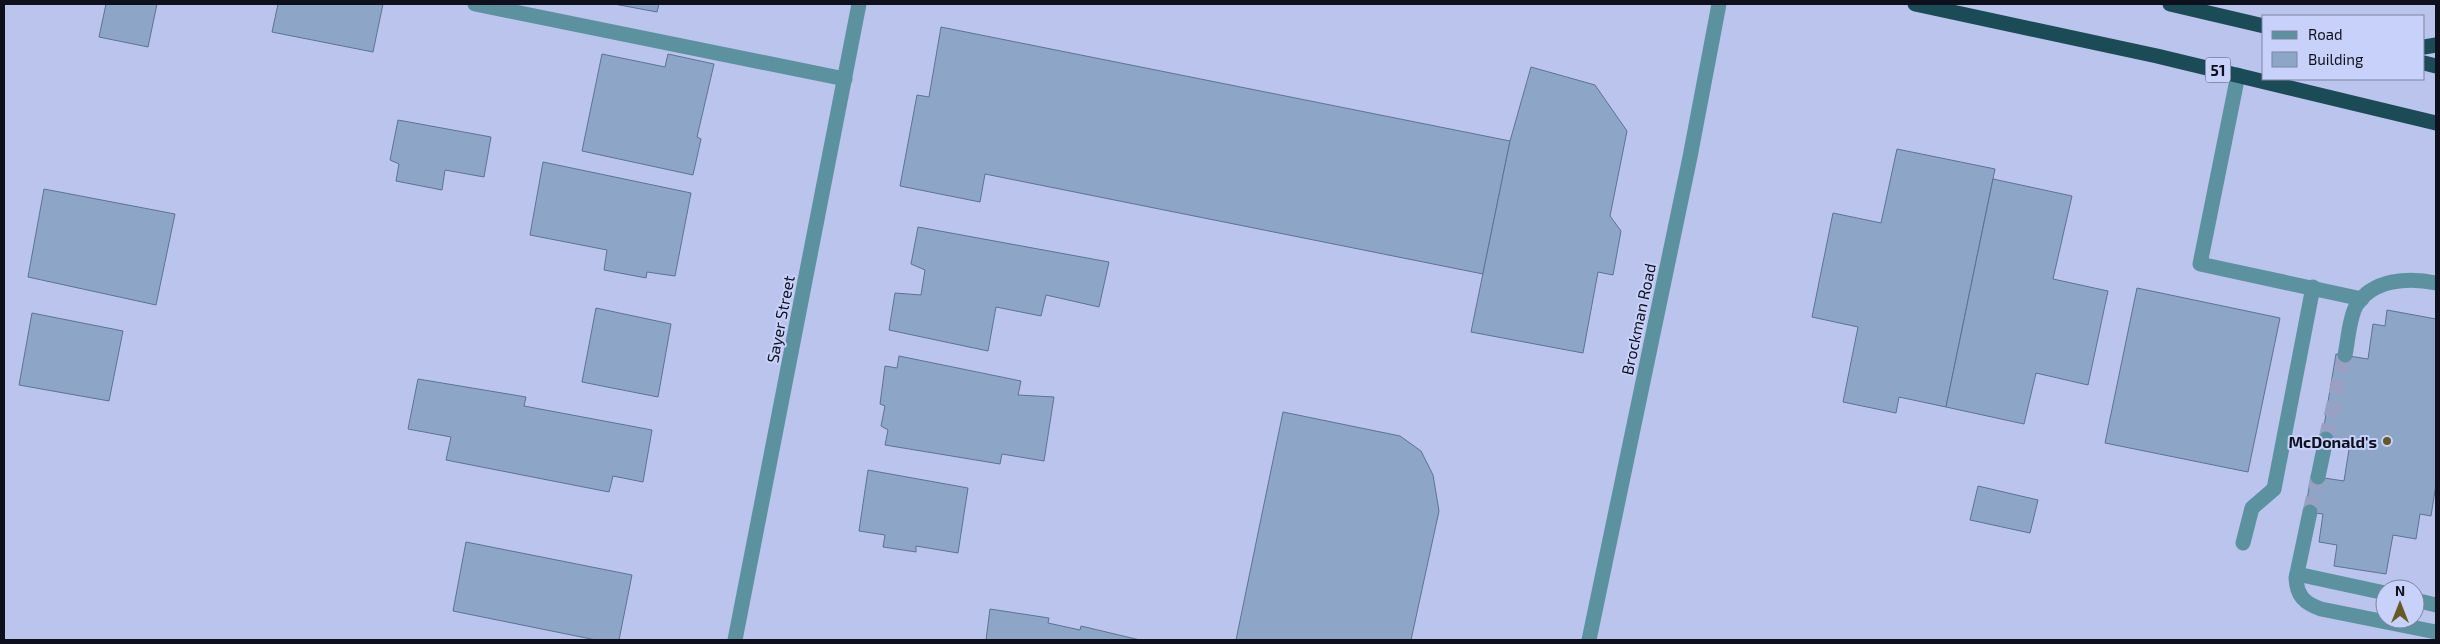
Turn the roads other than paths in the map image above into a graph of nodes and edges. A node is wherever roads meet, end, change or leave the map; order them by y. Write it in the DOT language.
graph roads {
  1 [pos="476,4"];
  2 [pos="859,4"];
  3 [pos="1719,4"];
  4 [pos="1915,4"];
  5 [pos="2170,4"];
  6 [pos="2262,26"];
  7 [pos="2238,75"];
  8 [pos="845,79"];
  9 [pos="2436,123"];
  10 [pos="2436,283"];
  11 [pos="2313,287"];
  12 [pos="2362,299"];
  13 [pos="2345,355"];
  14 [pos="2326,439"];
  15 [pos="2318,477"];
  16 [pos="2310,512"];
  17 [pos="2243,543"];
  18 [pos="2296,574"];
  19 [pos="2375,591"];
  20 [pos="2436,632"];
  21 [pos="735,640"];
  22 [pos="1589,640"];
  1 -- 8 [label="street"];
  2 -- 8 [label="street, Sayer Street"];
  3 -- 22 [label="street, Brockman Road"];
  4 -- 7 [label="highway, 51"];
  5 -- 6 [label="highway"];
  7 -- 9 [label="highway, 51"];
  7 -- 11 [label="street"];
  8 -- 21 [label="street, Sayer Street"];
  10 -- 12 [label="street"];
  11 -- 12 [label="street"];
  11 -- 17 [label="street"];
  12 -- 13 [label="street"];
  14 -- 15 [label="street"];
  16 -- 18 [label="street"];
  18 -- 19 [label="street"];
  18 -- 20 [label="street"];
}
